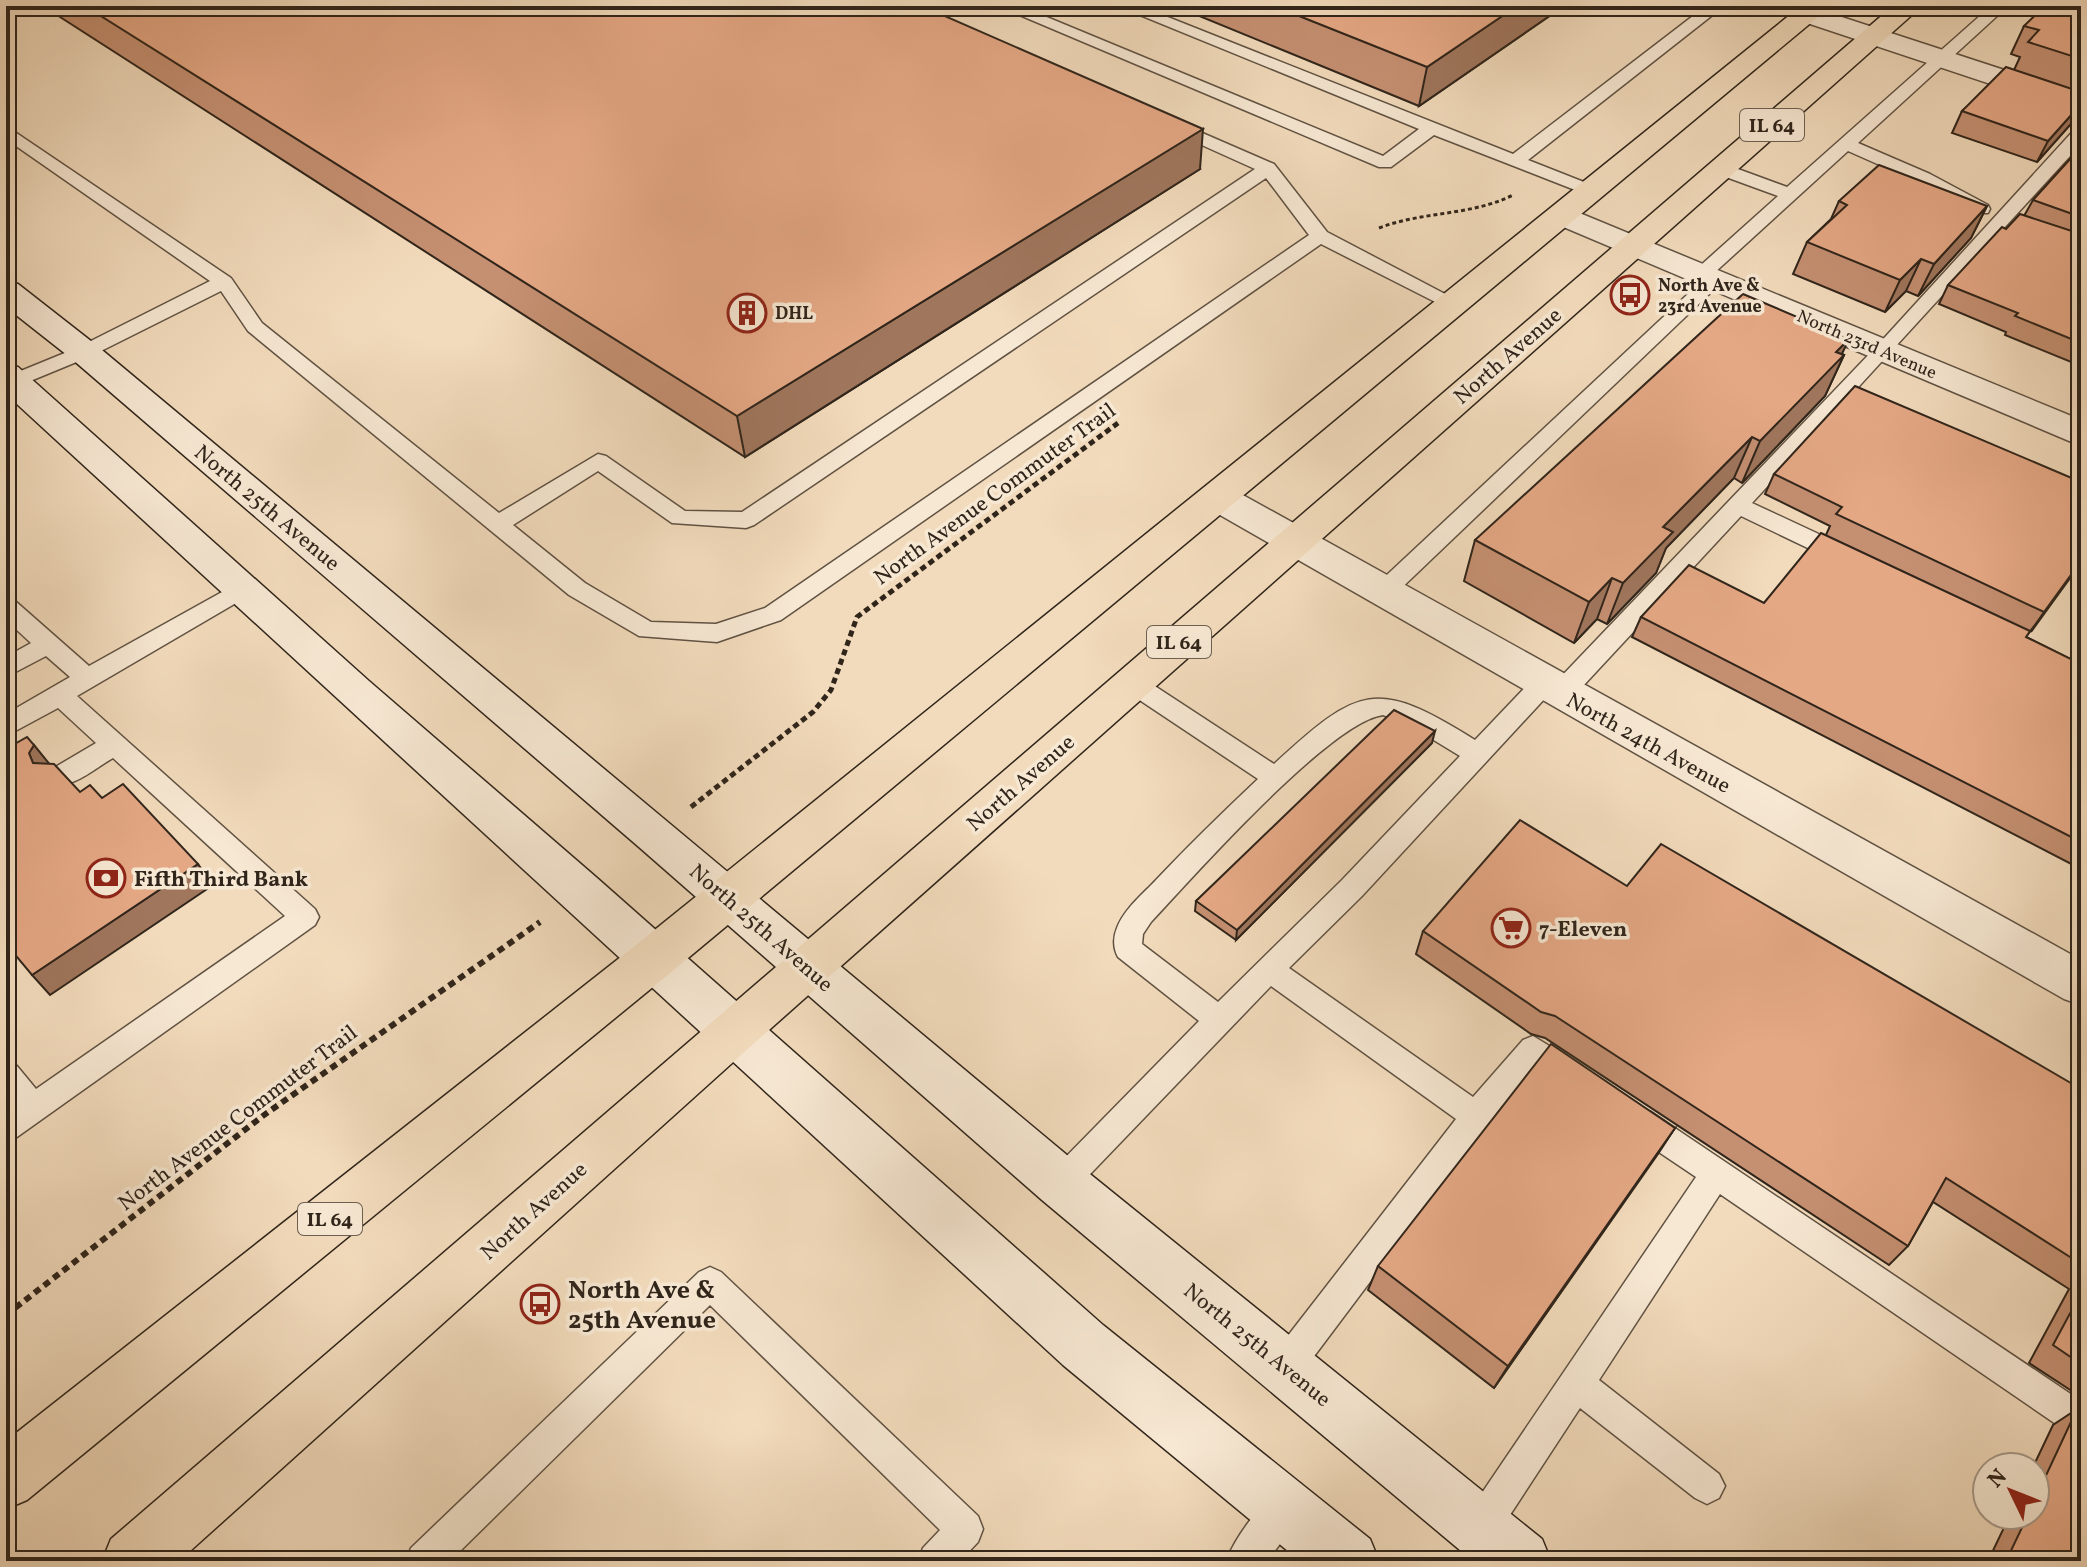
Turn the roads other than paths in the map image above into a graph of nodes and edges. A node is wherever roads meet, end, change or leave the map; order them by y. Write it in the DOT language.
graph roads {
  1 [pos="1006,6"];
  2 [pos="1126,6"];
  3 [pos="1716,6"];
  4 [pos="1909,6"];
  5 [pos="2000,6"];
  6 [pos="1813,10"];
  7 [pos="1875,36"];
  8 [pos="1943,59"];
  9 [pos="2081,105"];
  10 [pos="1151,116"];
  11 [pos="1432,128"];
  12 [pos="6,131"];
  13 [pos="2081,133"];
  14 [pos="1846,144"];
  15 [pos="1515,161"];
  16 [pos="1268,168"];
  17 [pos="1721,169"];
  18 [pos="1593,192"];
  19 [pos="1790,194"];
  20 [pos="1565,216"];
  21 [pos="2000,220"];
  22 [pos="2027,229"];
  23 [pos="1320,236"];
  24 [pos="1634,245"];
  25 [pos="1708,276"];
  26 [pos="224,282"];
  27 [pos="6,291"];
  28 [pos="1456,305"];
  29 [pos="1883,351"];
  30 [pos="84,352"];
  31 [pos="9,380"];
  32 [pos="2081,434"];
  33 [pos="1219,498"];
  34 [pos="1737,505"];
  35 [pos="498,524"];
  36 [pos="1294,542"];
  37 [pos="1866,566"];
  38 [pos="240,590"];
  39 [pos="1383,592"];
  40 [pos="6,606"];
  41 [pos="48,644"];
  42 [pos="6,668"];
  43 [pos="87,678"];
  44 [pos="1132,683"];
  45 [pos="1552,688"];
  46 [pos="59,694"];
  47 [pos="6,726"];
  48 [pos="115,744"];
  49 [pos="1477,754"];
  50 [pos="61,776"];
  51 [pos="1276,778"];
  52 [pos="729,897"];
  53 [pos="653,959"];
  54 [pos="808,966"];
  55 [pos="1269,969"];
  56 [pos="2081,984"];
  57 [pos="1219,1020"];
  58 [pos="734,1031"];
  59 [pos="6,1075"];
  60 [pos="33,1108"];
  61 [pos="1476,1116"];
  62 [pos="6,1127"];
  63 [pos="1716,1174"];
  64 [pos="1061,1183"];
  65 [pos="1285,1367"];
  66 [pos="1577,1384"];
  67 [pos="2081,1421"];
  68 [pos="6,1479"];
  69 [pos="1707,1486"];
  70 [pos="1284,1509"];
  71 [pos="1500,1545"];
  72 [pos="133,1561"];
  73 [pos="424,1561"];
  74 [pos="936,1561"];
  75 [pos="1244,1561"];
  76 [pos="1348,1561"];
  1 -- 11 [label="lane"];
  2 -- 11 [label="lane"];
  3 -- 15 [label="lane"];
  4 -- 7 [label="main road, North Avenue / IL 64"];
  5 -- 8 [label="lane"];
  6 -- 7 [label="main road"];
  6 -- 18 [label="main road, IL 64"];
  7 -- 8 [label="main road"];
  7 -- 17 [label="main road, North Avenue / IL 64"];
  8 -- 9 [label="main road"];
  8 -- 14 [label="lane"];
  10 -- 16 [label="lane"];
  11 -- 15 [label="lane"];
  12 -- 26 [label="lane"];
  13 -- 21 [label="lane"];
  14 -- 19 [label="lane"];
  14 -- 21 [label="lane"];
  15 -- 18 [label="lane"];
  16 -- 23 [label="lane"];
  16 -- 35 [label="lane"];
  17 -- 19 [label="lane"];
  17 -- 24 [label="main road, North Avenue / IL 64"];
  18 -- 20 [label="main road, IL 64"];
  19 -- 25 [label="lane"];
  20 -- 24 [label="main road, North 23rd Avenue"];
  20 -- 28 [label="main road, IL 64"];
  21 -- 22 [label="lane"];
  21 -- 29 [label="lane"];
  23 -- 28 [label="lane"];
  23 -- 35 [label="lane"];
  24 -- 25 [label="main road, North 23rd Avenue"];
  24 -- 36 [label="main road, North Avenue / IL 64"];
  25 -- 29 [label="main road, North 23rd Avenue"];
  25 -- 39 [label="lane"];
  26 -- 30 [label="lane"];
  26 -- 35 [label="lane"];
  27 -- 30 [label="main road, North 25th Avenue"];
  28 -- 33 [label="main road, IL 64"];
  29 -- 32 [label="main road, North 23rd Avenue"];
  29 -- 34 [label="lane"];
  30 -- 31 [label="lane"];
  30 -- 52 [label="main road, North 25th Avenue"];
  31 -- 38 [label="main road"];
  33 -- 36 [label="main road, North 24th Avenue"];
  33 -- 52 [label="main road, IL 64"];
  34 -- 37 [label="lane"];
  34 -- 45 [label="lane"];
  36 -- 39 [label="main road, North 24th Avenue"];
  36 -- 44 [label="main road, North Avenue / IL 64"];
  38 -- 43 [label="lane"];
  38 -- 53 [label="main road"];
  39 -- 45 [label="main road, North 24th Avenue"];
  40 -- 41 [label="lane"];
  41 -- 42 [label="lane"];
  41 -- 43 [label="lane"];
  43 -- 46 [label="lane"];
  44 -- 51 [label="lane"];
  44 -- 54 [label="main road, North Avenue / IL 64"];
  45 -- 49 [label="lane"];
  45 -- 56 [label="main road, North 24th Avenue"];
  46 -- 47 [label="lane"];
  46 -- 48 [label="lane"];
  48 -- 50 [label="lane"];
  48 -- 60 [label="lane"];
  49 -- 51 [label="lane"];
  49 -- 55 [label="lane"];
  51 -- 57 [label="lane"];
  52 -- 53 [label="main road, IL 64"];
  52 -- 54 [label="main road, North 25th Avenue"];
  53 -- 58 [label="main road"];
  53 -- 68 [label="main road, IL 64"];
  54 -- 58 [label="main road, North Avenue / IL 64"];
  54 -- 64 [label="main road, North 25th Avenue"];
  55 -- 57 [label="lane"];
  55 -- 61 [label="lane"];
  57 -- 64 [label="lane"];
  58 -- 70 [label="main road"];
  58 -- 72 [label="main road, North Avenue / IL 64"];
  59 -- 60 [label="lane"];
  60 -- 62 [label="lane"];
  61 -- 63 [label="lane"];
  61 -- 65 [label="lane"];
  63 -- 66 [label="lane"];
  63 -- 67 [label="lane"];
  64 -- 65 [label="main road, North 25th Avenue"];
  65 -- 71 [label="main road, North 25th Avenue"];
  66 -- 69 [label="lane"];
  66 -- 71 [label="lane"];
  70 -- 75 [label="lane"];
  70 -- 76 [label="main road"];
  73 -- 74 [label="lane"];
}
